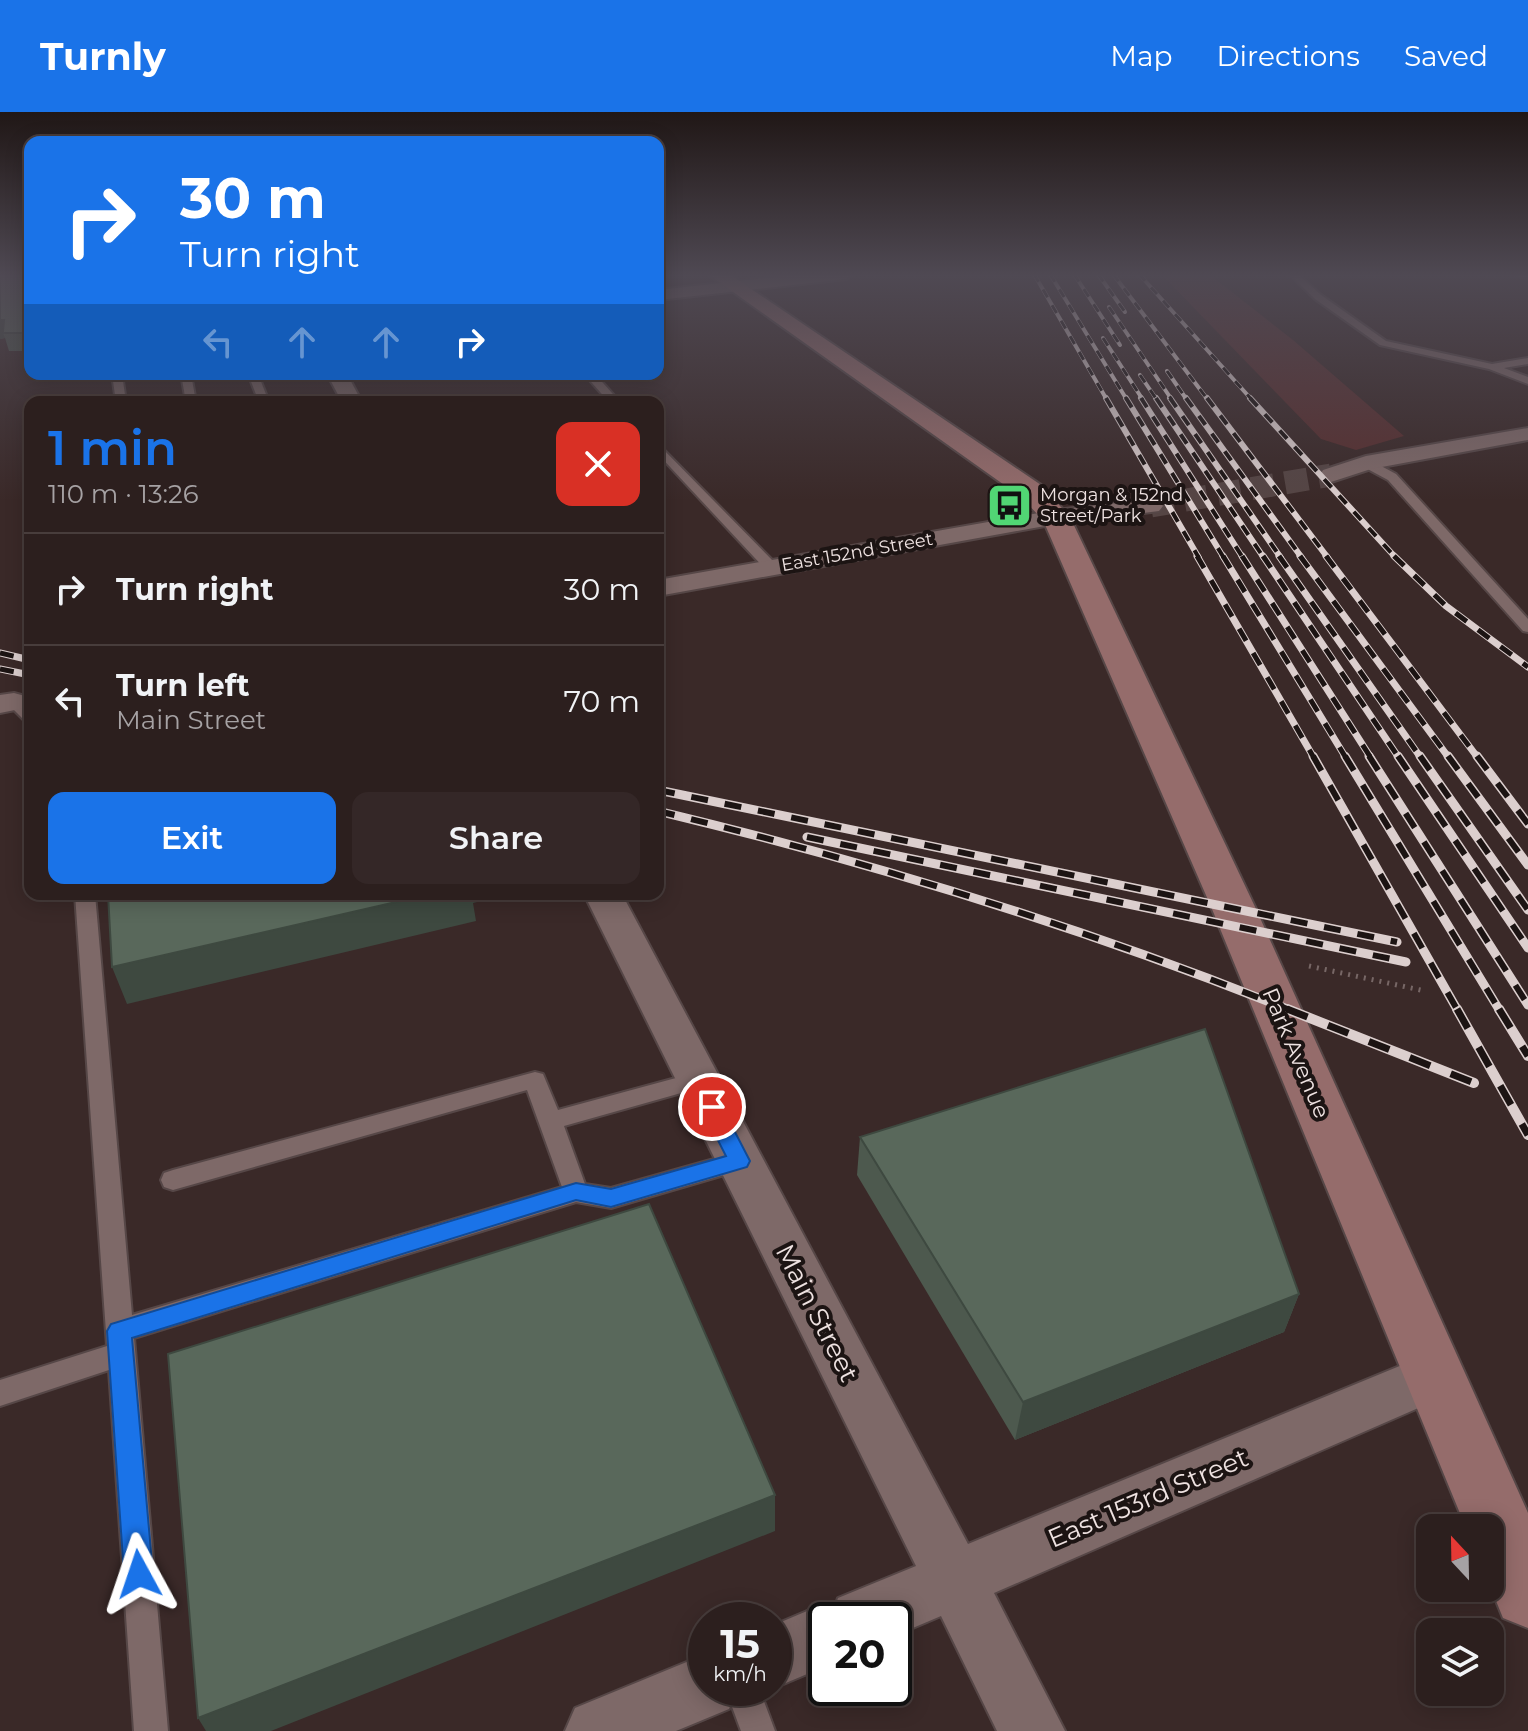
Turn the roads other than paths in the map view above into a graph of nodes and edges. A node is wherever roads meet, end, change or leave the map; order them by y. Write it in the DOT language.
graph roads {
  1 [pos="827,350"];
  2 [pos="1413,350"];
  3 [pos="1528,361"];
  4 [pos="1492,367"];
  5 [pos="595,380"];
  6 [pos="1528,381"];
  7 [pos="609,396"];
  8 [pos="1528,434"];
  9 [pos="664,453"];
  10 [pos="1366,463"];
  11 [pos="1327,469"];
  12 [pos="1149,500"];
  13 [pos="1056,517"];
  14 [pos="771,567"];
  15 [pos="664,587"];
  16 [pos="1528,628"];
  17 [pos="85,900"];
  18 [pos="606,900"];
  19 [pos="698,1080"];
  20 [pos="550,1121"];
  21 [pos="739,1161"];
  22 [pos="173,1180"];
  23 [pos="576,1192"];
  24 [pos="120,1343"];
  25 [pos="1436,1375"];
  26 [pos="0,1393"];
  27 [pos="954,1580"];
  28 [pos="1528,1593"];
  29 [pos="902,1602"];
  30 [pos="688,1694"];
  31 [pos="749,1706"];
  32 [pos="151,1731"];
  33 [pos="598,1731"];
  34 [pos="758,1731"];
  35 [pos="1032,1731"];
  1 -- 13 [label="street"];
  2 -- 4 [label="lane"];
  3 -- 4 [label="lane"];
  4 -- 6 [label="lane"];
  5 -- 7 [label="lane"];
  8 -- 10 [label="street"];
  9 -- 14 [label="lane"];
  10 -- 11 [label="street"];
  10 -- 16 [label="lane"];
  12 -- 13 [label="street, East 152nd Street"];
  13 -- 14 [label="street, East 152nd Street"];
  13 -- 25 [label="street, Park Avenue"];
  14 -- 15 [label="street, East 152nd Street"];
  17 -- 24 [label="lane"];
  18 -- 19 [label="street, Main Street"];
  19 -- 20 [label="lane"];
  19 -- 21 [label="street, Main Street"];
  20 -- 22 [label="lane"];
  20 -- 23 [label="lane"];
  21 -- 23 [label="lane"];
  21 -- 27 [label="street, Main Street"];
  23 -- 24 [label="lane"];
  24 -- 26 [label="lane"];
  24 -- 32 [label="lane"];
  25 -- 27 [label="street, East 153rd Street"];
  25 -- 28 [label="street, Park Avenue"];
  27 -- 29 [label="street, East 153rd Street"];
  27 -- 35 [label="street, Main Street"];
  30 -- 33 [label="street"];
  31 -- 34 [label="lane"];
}
